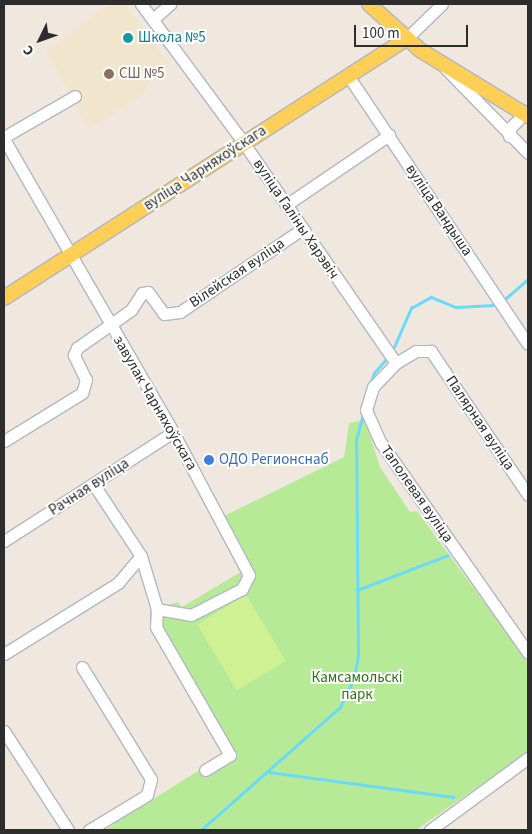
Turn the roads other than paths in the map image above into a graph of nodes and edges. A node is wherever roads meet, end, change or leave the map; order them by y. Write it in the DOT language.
graph roads {
  1 [pos="140,4"];
  2 [pos="170,4"];
  3 [pos="369,4"];
  4 [pos="442,4"];
  5 [pos="153,20"];
  6 [pos="406,39"];
  7 [pos="439,63"];
  8 [pos="349,77"];
  9 [pos="75,96"];
  10 [pos="526,115"];
  11 [pos="388,135"];
  12 [pos="509,136"];
  13 [pos="4,138"];
  14 [pos="243,143"];
  15 [pos="528,153"];
  16 [pos="286,205"];
  17 [pos="302,229"];
  18 [pos="72,253"];
  19 [pos="4,298"];
  20 [pos="110,325"];
  21 [pos="528,344"];
  22 [pos="431,351"];
  23 [pos="396,363"];
  24 [pos="173,432"];
  25 [pos="4,441"];
  26 [pos="94,485"];
  27 [pos="528,495"];
  28 [pos="4,541"];
  29 [pos="141,556"];
  30 [pos="157,609"];
  31 [pos="528,653"];
  32 [pos="4,654"];
  33 [pos="82,667"];
  34 [pos="4,731"];
  35 [pos="528,758"];
  36 [pos="205,770"];
  37 [pos="68,830"];
  38 [pos="89,830"];
  39 [pos="430,830"];
  1 -- 5 [label="street, вуліца Галіны Харэвіч"];
  2 -- 5 [label="street"];
  3 -- 6 [label="main road"];
  4 -- 6 [label="street"];
  5 -- 14 [label="street, вуліца Галіны Харэвіч"];
  6 -- 7 [label="main road"];
  6 -- 8 [label="main road, вуліца Чарняхоўскага"];
  7 -- 10 [label="main road"];
  7 -- 12 [label="street"];
  8 -- 11 [label="street, вуліца Вандыша"];
  8 -- 14 [label="main road, вуліца Чарняхоўскага"];
  9 -- 13 [label="street"];
  10 -- 12 [label="street"];
  11 -- 16 [label="street"];
  11 -- 21 [label="street, вуліца Вандыша"];
  12 -- 15 [label="street"];
  13 -- 18 [label="street, завулак Чарняхоўскага"];
  14 -- 16 [label="street, вуліца Галіны Харэвіч"];
  14 -- 18 [label="main road, вуліца Чарняхоўскага"];
  16 -- 17 [label="street, вуліца Галіны Харэвіч"];
  17 -- 20 [label="street, Вілейская вуліца"];
  17 -- 23 [label="street, вуліца Галіны Харэвіч"];
  18 -- 19 [label="main road, вуліца Чарняхоўскага"];
  18 -- 20 [label="street, завулак Чарняхоўскага"];
  20 -- 24 [label="street, завулак Чарняхоўскага"];
  20 -- 25 [label="street, Вілейская вуліца"];
  22 -- 23 [label="street, Таполевая вуліца"];
  22 -- 27 [label="street, Палярная вуліца"];
  23 -- 31 [label="street, Таполевая вуліца"];
  24 -- 26 [label="street, Рачная вуліца"];
  24 -- 30 [label="street, завулак Чарняхоўскага"];
  26 -- 28 [label="street, Рачная вуліца"];
  26 -- 29 [label="street"];
  29 -- 30 [label="street"];
  29 -- 32 [label="street"];
  30 -- 36 [label="street"];
  33 -- 38 [label="street"];
  34 -- 37 [label="street"];
  35 -- 39 [label="street"];
}
